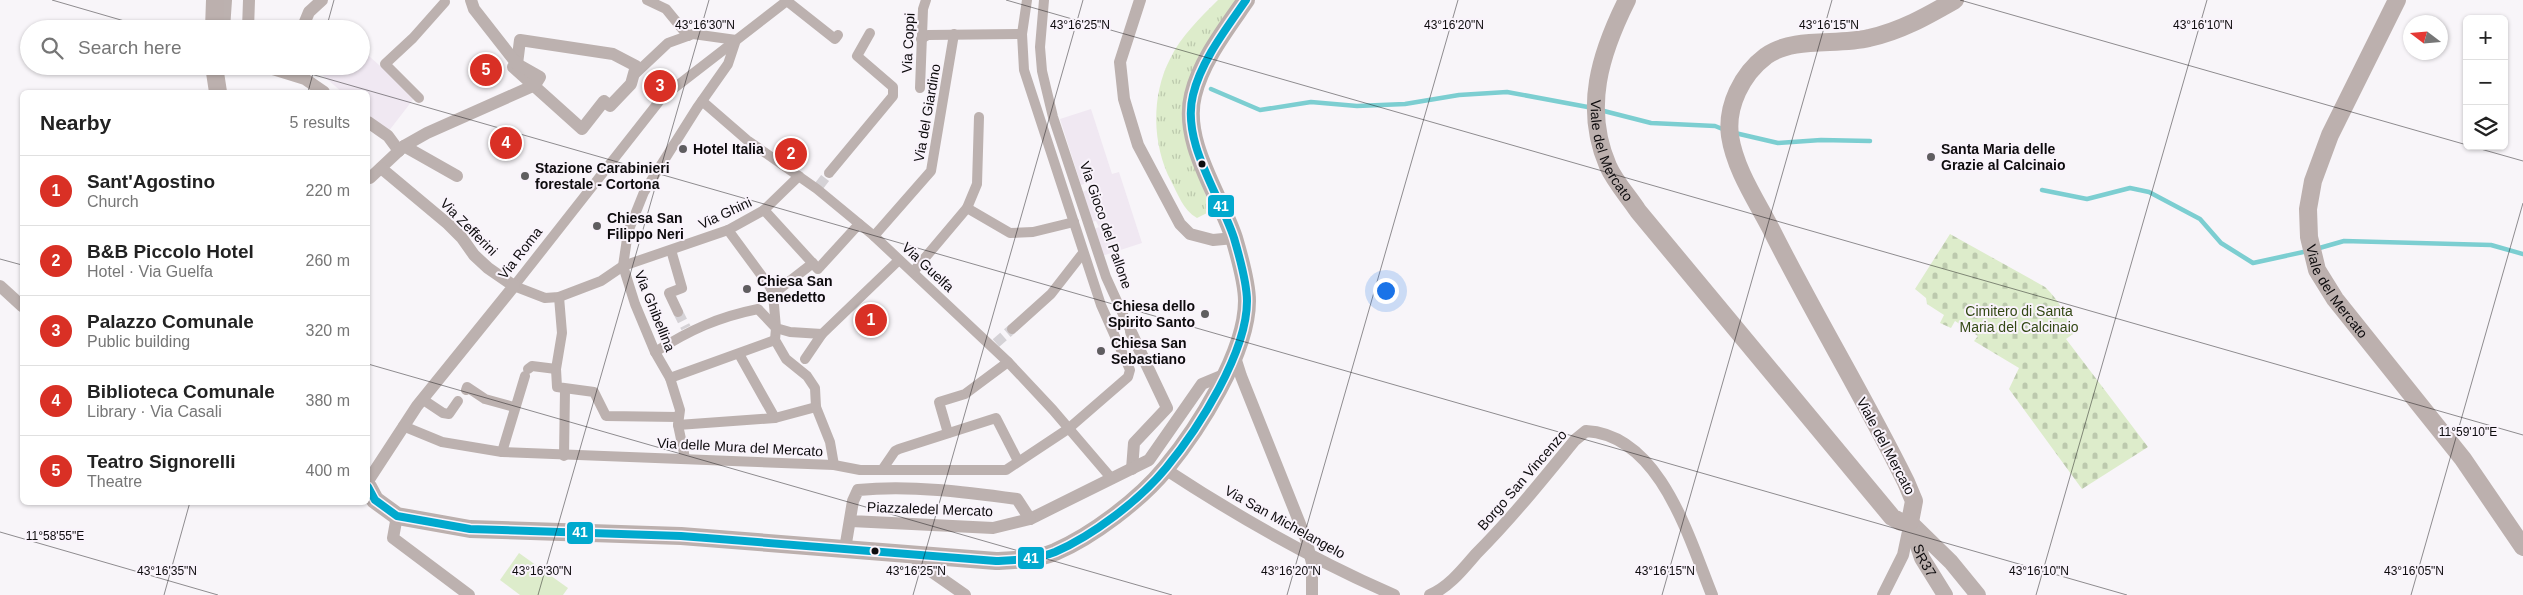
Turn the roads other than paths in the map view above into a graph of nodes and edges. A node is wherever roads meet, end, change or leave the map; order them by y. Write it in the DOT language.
graph roads {
  1 [pos="215,0"];
  2 [pos="226,0"];
  3 [pos="249,0"];
  4 [pos="322,0"];
  5 [pos="471,0"];
  6 [pos="647,0"];
  7 [pos="788,0"];
  8 [pos="926,0"];
  9 [pos="1026,0"];
  10 [pos="1044,0"];
  11 [pos="1140,0"];
  12 [pos="1246,0"];
  13 [pos="1627,0"];
  14 [pos="1955,0"];
  15 [pos="2397,0"];
  16 [pos="445,2"];
  17 [pos="666,5"];
  18 [pos="214,20"];
  19 [pos="225,20"];
  20 [pos="248,20"];
  21 [pos="306,20"];
  22 [pos="870,33"];
  23 [pos="954,34"];
  24 [pos="1022,34"];
  25 [pos="838,35"];
  26 [pos="688,36"];
  27 [pos="921,39"];
  28 [pos="736,40"];
  29 [pos="517,64"];
  30 [pos="215,75"];
  31 [pos="292,75"];
  32 [pos="304,75"];
  33 [pos="634,75"];
  34 [pos="305,79"];
  35 [pos="535,85"];
  36 [pos="920,88"];
  37 [pos="673,89"];
  38 [pos="218,90"];
  39 [pos="321,90"];
  40 [pos="419,98"];
  41 [pos="661,100"];
  42 [pos="702,101"];
  43 [pos="978,117"];
  44 [pos="370,123"];
  45 [pos="401,148"];
  46 [pos="381,168"];
  47 [pos="828,173"];
  48 [pos="457,176"];
  49 [pos="799,176"];
  50 [pos="370,178"];
  51 [pos="967,208"];
  52 [pos="764,210"];
  53 [pos="1074,222"];
  54 [pos="859,224"];
  55 [pos="728,230"];
  56 [pos="874,236"];
  57 [pos="1234,238"];
  58 [pos="671,250"];
  59 [pos="1084,253"];
  60 [pos="899,260"];
  61 [pos="813,263"];
  62 [pos="623,266"];
  63 [pos="913,272"];
  64 [pos="0,286"];
  65 [pos="514,286"];
  66 [pos="773,294"];
  67 [pos="559,297"];
  68 [pos="20,304"];
  69 [pos="678,312"];
  70 [pos="776,328"];
  71 [pos="1012,328"];
  72 [pos="1131,332"];
  73 [pos="822,334"];
  74 [pos="775,340"];
  75 [pos="655,352"];
  76 [pos="739,354"];
  77 [pos="1234,354"];
  78 [pos="805,359"];
  79 [pos="1008,362"];
  80 [pos="556,369"];
  81 [pos="1226,374"];
  82 [pos="670,378"];
  83 [pos="466,390"];
  84 [pos="565,390"];
  85 [pos="422,399"];
  86 [pos="458,401"];
  87 [pos="816,407"];
  88 [pos="514,408"];
  89 [pos="775,418"];
  90 [pos="678,421"];
  91 [pos="403,426"];
  92 [pos="1068,430"];
  93 [pos="948,433"];
  94 [pos="502,452"];
  95 [pos="564,456"];
  96 [pos="689,458"];
  97 [pos="1018,461"];
  98 [pos="834,465"];
  99 [pos="1132,469"];
  100 [pos="1165,469"];
  101 [pos="882,470"];
  102 [pos="370,478"];
  103 [pos="1112,479"];
  104 [pos="370,491"];
  105 [pos="397,516"];
  106 [pos="1030,520"];
  107 [pos="851,521"];
  108 [pos="1910,522"];
  109 [pos="2523,547"];
  110 [pos="845,549"];
  111 [pos="910,554"];
  112 [pos="1310,555"];
  113 [pos="469,595"];
  114 [pos="965,595"];
  115 [pos="1312,595"];
  116 [pos="1394,595"];
  117 [pos="1430,595"];
  118 [pos="1712,595"];
  119 [pos="1882,595"];
  120 [pos="1945,595"];
  121 [pos="1978,595"];
  1 -- 18 [label="main road"];
  2 -- 19 [label="street"];
  3 -- 20 [label="street"];
  4 -- 21 [label="street"];
  5 -- 29 [label="street"];
  6 -- 17 [label="street"];
  7 -- 25 [label="street"];
  7 -- 28 [label="street"];
  8 -- 27 [label="street, Via Coppi"];
  9 -- 24 [label="street"];
  10 -- 72 [label="street, Via Gioco del Pallone"];
  11 -- 57 [label="street"];
  12 -- 57 [label="main road"];
  13 -- 108 [label="main road, Viale del Mercato"];
  14 -- 108 [label="main road, Viale del Mercato"];
  15 -- 109 [label="main road, Viale del Mercato"];
  16 -- 40 [label="street"];
  17 -- 26 [label="street"];
  22 -- 47 [label="street"];
  23 -- 24 [label="street"];
  23 -- 27 [label="street"];
  23 -- 56 [label="street, Via del Giardino"];
  24 -- 53 [label="street"];
  26 -- 28 [label="street"];
  26 -- 33 [label="street"];
  27 -- 36 [label="street, Via Coppi"];
  28 -- 37 [label="street"];
  28 -- 42 [label="street, Via Ghibellina"];
  29 -- 33 [label="street"];
  29 -- 35 [label="street"];
  30 -- 38 [label="main road"];
  31 -- 34 [label="street"];
  32 -- 34 [label="street"];
  33 -- 35 [label="street"];
  34 -- 39 [label="street"];
  35 -- 45 [label="street"];
  41 -- 65 [label="street, Via Roma"];
  42 -- 49 [label="street, Via Guelfa"];
  42 -- 62 [label="street, Via Ghibellina"];
  43 -- 51 [label="street"];
  44 -- 45 [label="street"];
  45 -- 46 [label="street"];
  45 -- 48 [label="street"];
  46 -- 50 [label="street"];
  46 -- 65 [label="street, Via Zefferini"];
  49 -- 52 [label="street, Via Ghini"];
  49 -- 54 [label="street, Via Guelfa"];
  51 -- 53 [label="street"];
  51 -- 63 [label="street"];
  52 -- 55 [label="street, Via Ghini"];
  52 -- 61 [label="street"];
  53 -- 59 [label="street"];
  54 -- 56 [label="street, Via Guelfa"];
  54 -- 61 [label="street"];
  55 -- 58 [label="street, Via Ghini"];
  55 -- 66 [label="street"];
  56 -- 60 [label="street, Via Guelfa"];
  57 -- 77 [label="main road"];
  58 -- 62 [label="street, Via Ghini"];
  58 -- 69 [label="street"];
  59 -- 71 [label="street"];
  59 -- 92 [label="street, Via delle Mura del Mercato"];
  60 -- 63 [label="street, Via Guelfa"];
  60 -- 73 [label="street"];
  61 -- 66 [label="street"];
  62 -- 67 [label="street, Via Ghini"];
  62 -- 75 [label="street, Via Ghibellina"];
  63 -- 79 [label="street, Via Guelfa"];
  64 -- 68 [label="street"];
  65 -- 67 [label="street, Via Ghini"];
  65 -- 85 [label="street, Via Roma"];
  66 -- 70 [label="street"];
  67 -- 80 [label="street"];
  70 -- 73 [label="street"];
  70 -- 74 [label="street"];
  70 -- 75 [label="street"];
  72 -- 99 [label="street, Via Gioco del Pallone"];
  73 -- 78 [label="street"];
  74 -- 76 [label="street"];
  74 -- 87 [label="street"];
  75 -- 82 [label="street, Via Ghibellina"];
  76 -- 82 [label="street"];
  76 -- 89 [label="street"];
  77 -- 81 [label="main road"];
  77 -- 112 [label="street"];
  79 -- 92 [label="street, Via Guelfa"];
  79 -- 93 [label="street"];
  80 -- 84 [label="street"];
  80 -- 88 [label="street"];
  81 -- 99 [label="street"];
  81 -- 100 [label="main road"];
  82 -- 90 [label="street, Via Ghibellina"];
  83 -- 88 [label="street"];
  84 -- 90 [label="street"];
  84 -- 95 [label="street"];
  85 -- 86 [label="street"];
  85 -- 91 [label="street, Via Roma"];
  87 -- 89 [label="street"];
  87 -- 98 [label="street"];
  88 -- 94 [label="street"];
  89 -- 90 [label="street"];
  90 -- 96 [label="street, Via Ghibellina"];
  91 -- 94 [label="street, Via delle Mura del Mercato"];
  91 -- 102 [label="street, Via Roma"];
  92 -- 97 [label="street, Via delle Mura del Mercato"];
  92 -- 103 [label="street, Via Guelfa"];
  93 -- 97 [label="street"];
  93 -- 101 [label="street"];
  94 -- 95 [label="street, Via delle Mura del Mercato"];
  95 -- 96 [label="street, Via delle Mura del Mercato"];
  96 -- 98 [label="street, Via delle Mura del Mercato"];
  97 -- 101 [label="street, Via delle Mura del Mercato"];
  98 -- 101 [label="street, Via delle Mura del Mercato"];
  99 -- 103 [label="street"];
  100 -- 111 [label="main road"];
  100 -- 112 [label="street, Via San Michelangelo"];
  103 -- 106 [label="street"];
  104 -- 105 [label="main road"];
  105 -- 110 [label="main road"];
  105 -- 113 [label="street"];
  106 -- 107 [label="street, Piazzaledel Mercato"];
  106 -- 107 [label="street, Piazzaledel Mercato"];
  107 -- 110 [label="street, Piazzaledel Mercato"];
  108 -- 119 [label="street"];
  108 -- 120 [label="street, SR37"];
  108 -- 121 [label="street"];
  110 -- 111 [label="main road"];
  111 -- 114 [label="street"];
  112 -- 115 [label="street"];
  112 -- 116 [label="street, Via San Michelangelo"];
  117 -- 118 [label="street, Borgo San Vincenzo"];
}
